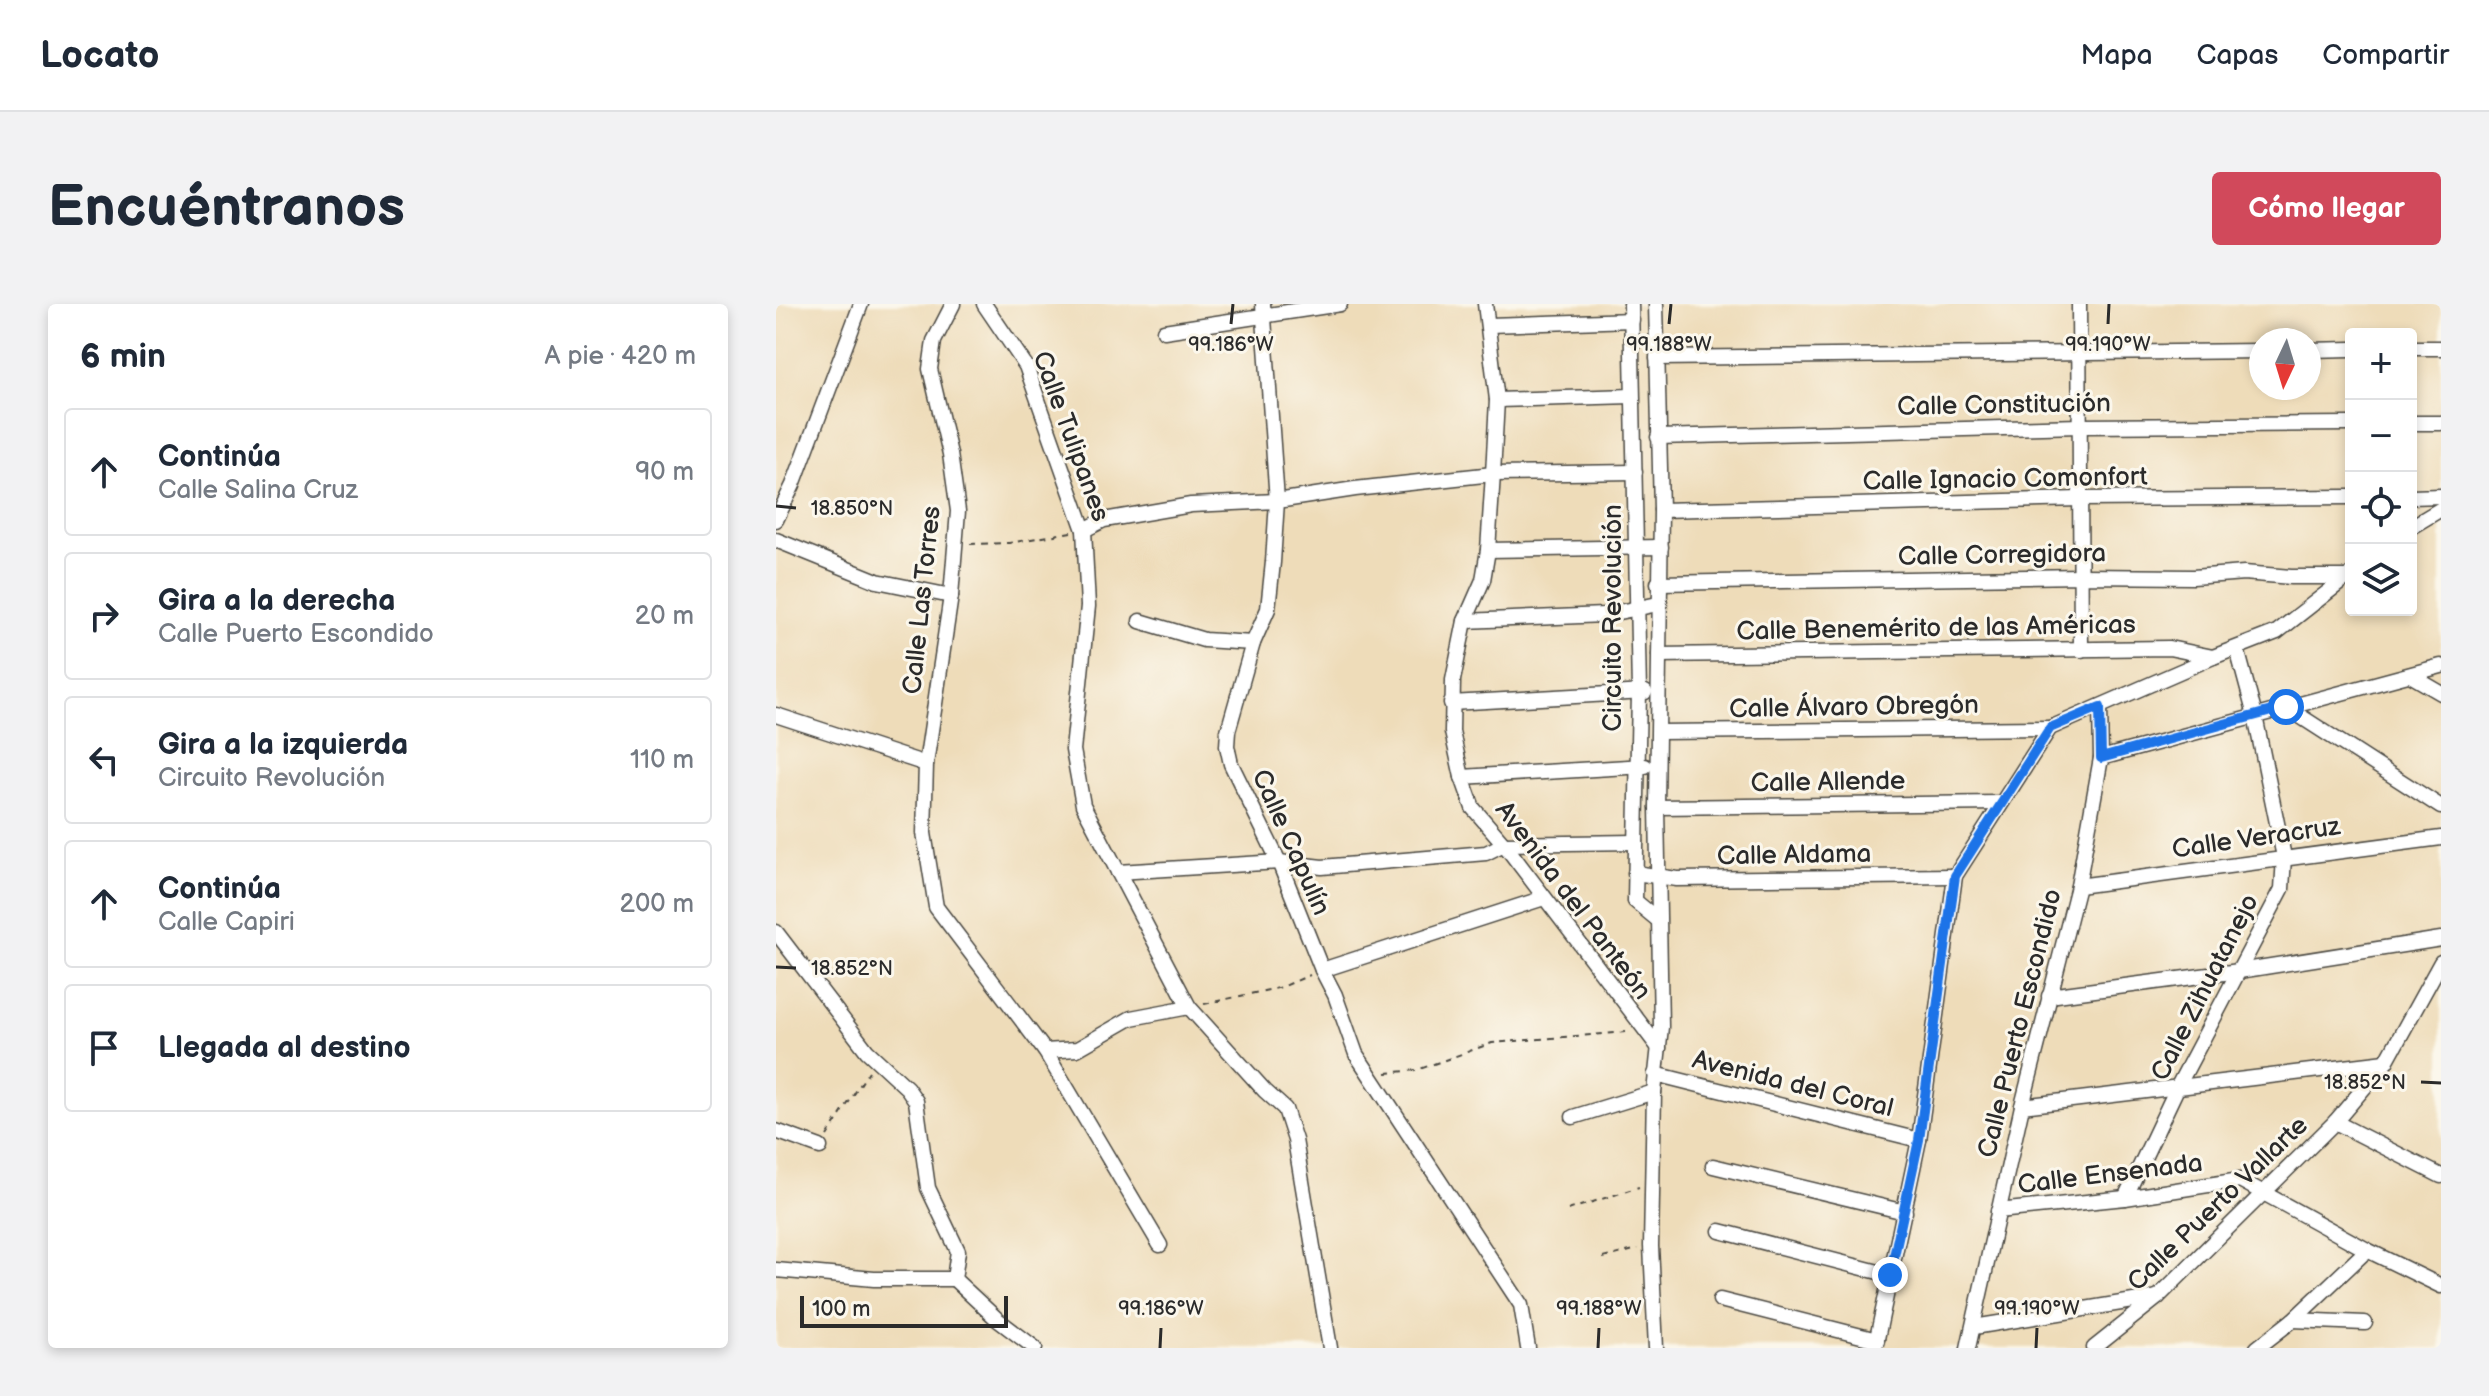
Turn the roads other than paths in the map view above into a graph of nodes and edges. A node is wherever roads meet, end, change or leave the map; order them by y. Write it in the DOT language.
graph roads {
  1 [pos="861,304"];
  2 [pos="953,304"];
  3 [pos="984,304"];
  4 [pos="1340,304"];
  5 [pos="1485,304"];
  6 [pos="1631,304"];
  7 [pos="1656,304"];
  8 [pos="2079,304"];
  9 [pos="1264,309"];
  10 [pos="1632,320"];
  11 [pos="1489,325"];
  12 [pos="1164,331"];
  13 [pos="2417,348"];
  14 [pos="2441,348"];
  15 [pos="2345,349"];
  16 [pos="2321,350"];
  17 [pos="2249,351"];
  18 [pos="2080,354"];
  19 [pos="1657,358"];
  20 [pos="1632,396"];
  21 [pos="1497,400"];
  22 [pos="2417,423"];
  23 [pos="2441,423"];
  24 [pos="2345,424"];
  25 [pos="2080,426"];
  26 [pos="1658,437"];
  27 [pos="1635,472"];
  28 [pos="1493,474"];
  29 [pos="2441,496"];
  30 [pos="2345,497"];
  31 [pos="2417,497"];
  32 [pos="2080,499"];
  33 [pos="1277,501"];
  34 [pos="2441,509"];
  35 [pos="1661,510"];
  36 [pos="776,520"];
  37 [pos="2417,523"];
  38 [pos="1084,530"];
  39 [pos="776,540"];
  40 [pos="1636,547"];
  41 [pos="1661,547"];
  42 [pos="1488,550"];
  43 [pos="2081,576"];
  44 [pos="2345,576"];
  45 [pos="2345,579"];
  46 [pos="1658,583"];
  47 [pos="951,596"];
  48 [pos="1658,604"];
  49 [pos="1635,609"];
  50 [pos="1140,621"];
  51 [pos="1465,621"];
  52 [pos="1253,643"];
  53 [pos="2237,649"];
  54 [pos="2081,650"];
  55 [pos="1659,655"];
  56 [pos="2213,657"];
  57 [pos="2441,666"];
  58 [pos="2410,675"];
  59 [pos="1639,692"];
  60 [pos="1658,692"];
  61 [pos="2441,693"];
  62 [pos="1451,703"];
  63 [pos="2100,707"];
  64 [pos="2286,707"];
  65 [pos="776,715"];
  66 [pos="2255,716"];
  67 [pos="2050,728"];
  68 [pos="1659,732"];
  69 [pos="2101,758"];
  70 [pos="926,764"];
  71 [pos="1637,766"];
  72 [pos="1658,766"];
  73 [pos="1462,777"];
  74 [pos="2000,803"];
  75 [pos="1657,807"];
  76 [pos="2441,807"];
  77 [pos="2441,838"];
  78 [pos="1636,842"];
  79 [pos="1504,844"];
  80 [pos="2284,857"];
  81 [pos="1279,862"];
  82 [pos="1118,872"];
  83 [pos="1635,873"];
  84 [pos="1658,875"];
  85 [pos="1955,876"];
  86 [pos="2078,886"];
  87 [pos="1544,898"];
  88 [pos="1658,920"];
  89 [pos="776,932"];
  90 [pos="2441,939"];
  91 [pos="2441,962"];
  92 [pos="1322,970"];
  93 [pos="2239,971"];
  94 [pos="2049,996"];
  95 [pos="1189,1007"];
  96 [pos="1659,1048"];
  97 [pos="1045,1051"];
  98 [pos="2386,1062"];
  99 [pos="1655,1074"];
  100 [pos="2178,1086"];
  101 [pos="1654,1092"];
  102 [pos="2022,1106"];
  103 [pos="1573,1117"];
  104 [pos="2335,1122"];
  105 [pos="776,1131"];
  106 [pos="1919,1140"];
  107 [pos="820,1147"];
  108 [pos="1713,1166"];
  109 [pos="2441,1176"];
  110 [pos="2264,1192"];
  111 [pos="2125,1198"];
  112 [pos="1998,1211"];
  113 [pos="1905,1212"];
  114 [pos="1720,1231"];
  115 [pos="1160,1245"];
  116 [pos="2367,1250"];
  117 [pos="776,1270"];
  118 [pos="1890,1275"];
  119 [pos="954,1279"];
  120 [pos="2441,1286"];
  121 [pos="2158,1297"];
  122 [pos="1720,1300"];
  123 [pos="2293,1320"];
  124 [pos="2365,1323"];
  125 [pos="1974,1327"];
  126 [pos="1876,1344"];
  127 [pos="1035,1348"];
  128 [pos="1330,1348"];
  129 [pos="1528,1348"];
  130 [pos="1656,1348"];
  131 [pos="1968,1348"];
  132 [pos="2094,1348"];
  133 [pos="2257,1348"];
  1 -- 36 [label="street"];
  2 -- 47 [label="street, Calle Las Torres"];
  3 -- 38 [label="street, Calle Tulipanes"];
  4 -- 9 [label="street"];
  5 -- 11 [label="street, Avenida del Panteón"];
  6 -- 10 [label="street, Circuito Revolución"];
  7 -- 19 [label="street, Circuito Revolución"];
  8 -- 18 [label="street"];
  9 -- 12 [label="street"];
  9 -- 33 [label="street, Calle Capulín"];
  10 -- 11 [label="street"];
  10 -- 20 [label="street, Circuito Revolución"];
  11 -- 21 [label="street, Avenida del Panteón"];
  13 -- 14 [label="street"];
  15 -- 16 [label="street"];
  17 -- 18 [label="street"];
  18 -- 19 [label="street"];
  18 -- 25 [label="street"];
  19 -- 26 [label="street, Circuito Revolución"];
  20 -- 21 [label="street"];
  20 -- 27 [label="street, Circuito Revolución"];
  21 -- 28 [label="street, Avenida del Panteón"];
  22 -- 23 [label="street"];
  24 -- 25 [label="street, Calle Constitución"];
  25 -- 26 [label="street, Calle Constitución"];
  25 -- 32 [label="street"];
  26 -- 35 [label="street, Circuito Revolución"];
  27 -- 28 [label="street"];
  27 -- 40 [label="street, Circuito Revolución"];
  28 -- 33 [label="street"];
  28 -- 42 [label="street, Avenida del Panteón"];
  29 -- 31 [label="street"];
  30 -- 32 [label="street, Calle Ignacio Comonfort"];
  32 -- 35 [label="street, Calle Ignacio Comonfort"];
  32 -- 43 [label="street"];
  33 -- 38 [label="street"];
  33 -- 52 [label="street, Calle Capulín"];
  34 -- 37 [label="street"];
  35 -- 41 [label="street, Circuito Revolución"];
  38 -- 82 [label="street, Calle Tulipanes"];
  39 -- 47 [label="street"];
  40 -- 41 [label="street"];
  40 -- 42 [label="street"];
  40 -- 49 [label="street, Circuito Revolución"];
  41 -- 46 [label="street, Circuito Revolución"];
  42 -- 51 [label="street, Avenida del Panteón"];
  43 -- 44 [label="street, Calle Corregidora"];
  43 -- 46 [label="street, Calle Corregidora"];
  43 -- 54 [label="street"];
  45 -- 53 [label="street"];
  46 -- 48 [label="street, Circuito Revolución"];
  47 -- 70 [label="street, Calle Las Torres"];
  48 -- 49 [label="street"];
  48 -- 55 [label="street, Circuito Revolución"];
  49 -- 51 [label="street"];
  49 -- 59 [label="street, Circuito Revolución"];
  50 -- 52 [label="street"];
  51 -- 62 [label="street, Avenida del Panteón"];
  52 -- 81 [label="street, Calle Capulín"];
  53 -- 56 [label="street"];
  53 -- 66 [label="street, Calle Zihuatanejo"];
  54 -- 55 [label="street, Calle Benemérito de las Américas"];
  54 -- 56 [label="street, Calle Benemérito de las Américas"];
  55 -- 60 [label="street, Circuito Revolución"];
  56 -- 63 [label="street"];
  57 -- 58 [label="street"];
  58 -- 61 [label="street"];
  58 -- 64 [label="street"];
  59 -- 60 [label="street"];
  59 -- 62 [label="street"];
  59 -- 71 [label="street, Circuito Revolución"];
  60 -- 68 [label="street, Circuito Revolución"];
  62 -- 73 [label="street, Avenida del Panteón"];
  63 -- 67 [label="street"];
  63 -- 69 [label="street, Calle Puerto Escondido"];
  64 -- 66 [label="street"];
  64 -- 76 [label="street"];
  65 -- 70 [label="street"];
  66 -- 69 [label="street"];
  66 -- 80 [label="street, Calle Zihuatanejo"];
  67 -- 68 [label="street, Calle Álvaro Obregón"];
  67 -- 74 [label="street"];
  68 -- 72 [label="street, Circuito Revolución"];
  69 -- 86 [label="street, Calle Puerto Escondido"];
  70 -- 97 [label="street, Calle Las Torres"];
  71 -- 72 [label="street"];
  71 -- 73 [label="street"];
  71 -- 78 [label="street, Circuito Revolución"];
  72 -- 75 [label="street, Circuito Revolución"];
  73 -- 79 [label="street, Avenida del Panteón"];
  74 -- 75 [label="street, Calle Allende"];
  74 -- 85 [label="street"];
  75 -- 84 [label="street, Circuito Revolución"];
  77 -- 80 [label="street, Calle Veracruz"];
  78 -- 79 [label="street"];
  78 -- 83 [label="street, Circuito Revolución"];
  79 -- 81 [label="street"];
  79 -- 87 [label="street, Avenida del Panteón"];
  80 -- 86 [label="street, Calle Veracruz"];
  80 -- 93 [label="street, Calle Zihuatanejo"];
  81 -- 82 [label="street"];
  81 -- 92 [label="street, Calle Capulín"];
  82 -- 95 [label="street"];
  83 -- 84 [label="street, Calle Aldama"];
  83 -- 88 [label="street, Circuito Revolución"];
  84 -- 85 [label="street, Calle Aldama"];
  84 -- 88 [label="street, Circuito Revolución"];
  85 -- 106 [label="street"];
  86 -- 94 [label="street, Calle Puerto Escondido"];
  87 -- 92 [label="street"];
  87 -- 96 [label="street, Avenida del Panteón"];
  88 -- 96 [label="street, Circuito Revolución"];
  89 -- 119 [label="street"];
  90 -- 93 [label="street"];
  91 -- 98 [label="street, Calle Puerto Vallarte"];
  92 -- 129 [label="street, Calle Capulín"];
  93 -- 94 [label="street"];
  93 -- 100 [label="street, Calle Zihuatanejo"];
  94 -- 102 [label="street, Calle Puerto Escondido"];
  95 -- 97 [label="street"];
  95 -- 128 [label="street"];
  96 -- 99 [label="street, Circuito Revolución"];
  97 -- 115 [label="street, Calle Las Torres"];
  98 -- 100 [label="street"];
  98 -- 104 [label="street, Calle Puerto Vallarte"];
  99 -- 101 [label="street, Circuito Revolución"];
  99 -- 106 [label="street, Avenida del Coral"];
  100 -- 102 [label="street"];
  100 -- 111 [label="street, Calle Zihuatanejo"];
  101 -- 103 [label="street"];
  101 -- 130 [label="street, Circuito Revolución"];
  102 -- 112 [label="street, Calle Puerto Escondido"];
  104 -- 109 [label="street"];
  104 -- 110 [label="street, Calle Puerto Vallarte"];
  105 -- 107 [label="street"];
  106 -- 113 [label="street"];
  108 -- 113 [label="street"];
  110 -- 111 [label="street, Calle Ensenada"];
  110 -- 116 [label="street, Calle Ensenada"];
  110 -- 121 [label="street, Calle Puerto Vallarte"];
  111 -- 112 [label="street, Calle Ensenada"];
  112 -- 125 [label="street, Calle Puerto Escondido"];
  113 -- 118 [label="street"];
  114 -- 118 [label="street"];
  116 -- 120 [label="street, Calle Ensenada"];
  116 -- 123 [label="street"];
  117 -- 119 [label="street"];
  118 -- 126 [label="street"];
  119 -- 127 [label="street"];
  121 -- 125 [label="street"];
  121 -- 132 [label="street, Calle Puerto Vallarte"];
  122 -- 126 [label="street"];
  123 -- 124 [label="street"];
  123 -- 133 [label="street"];
  125 -- 131 [label="street, Calle Puerto Escondido"];
}
